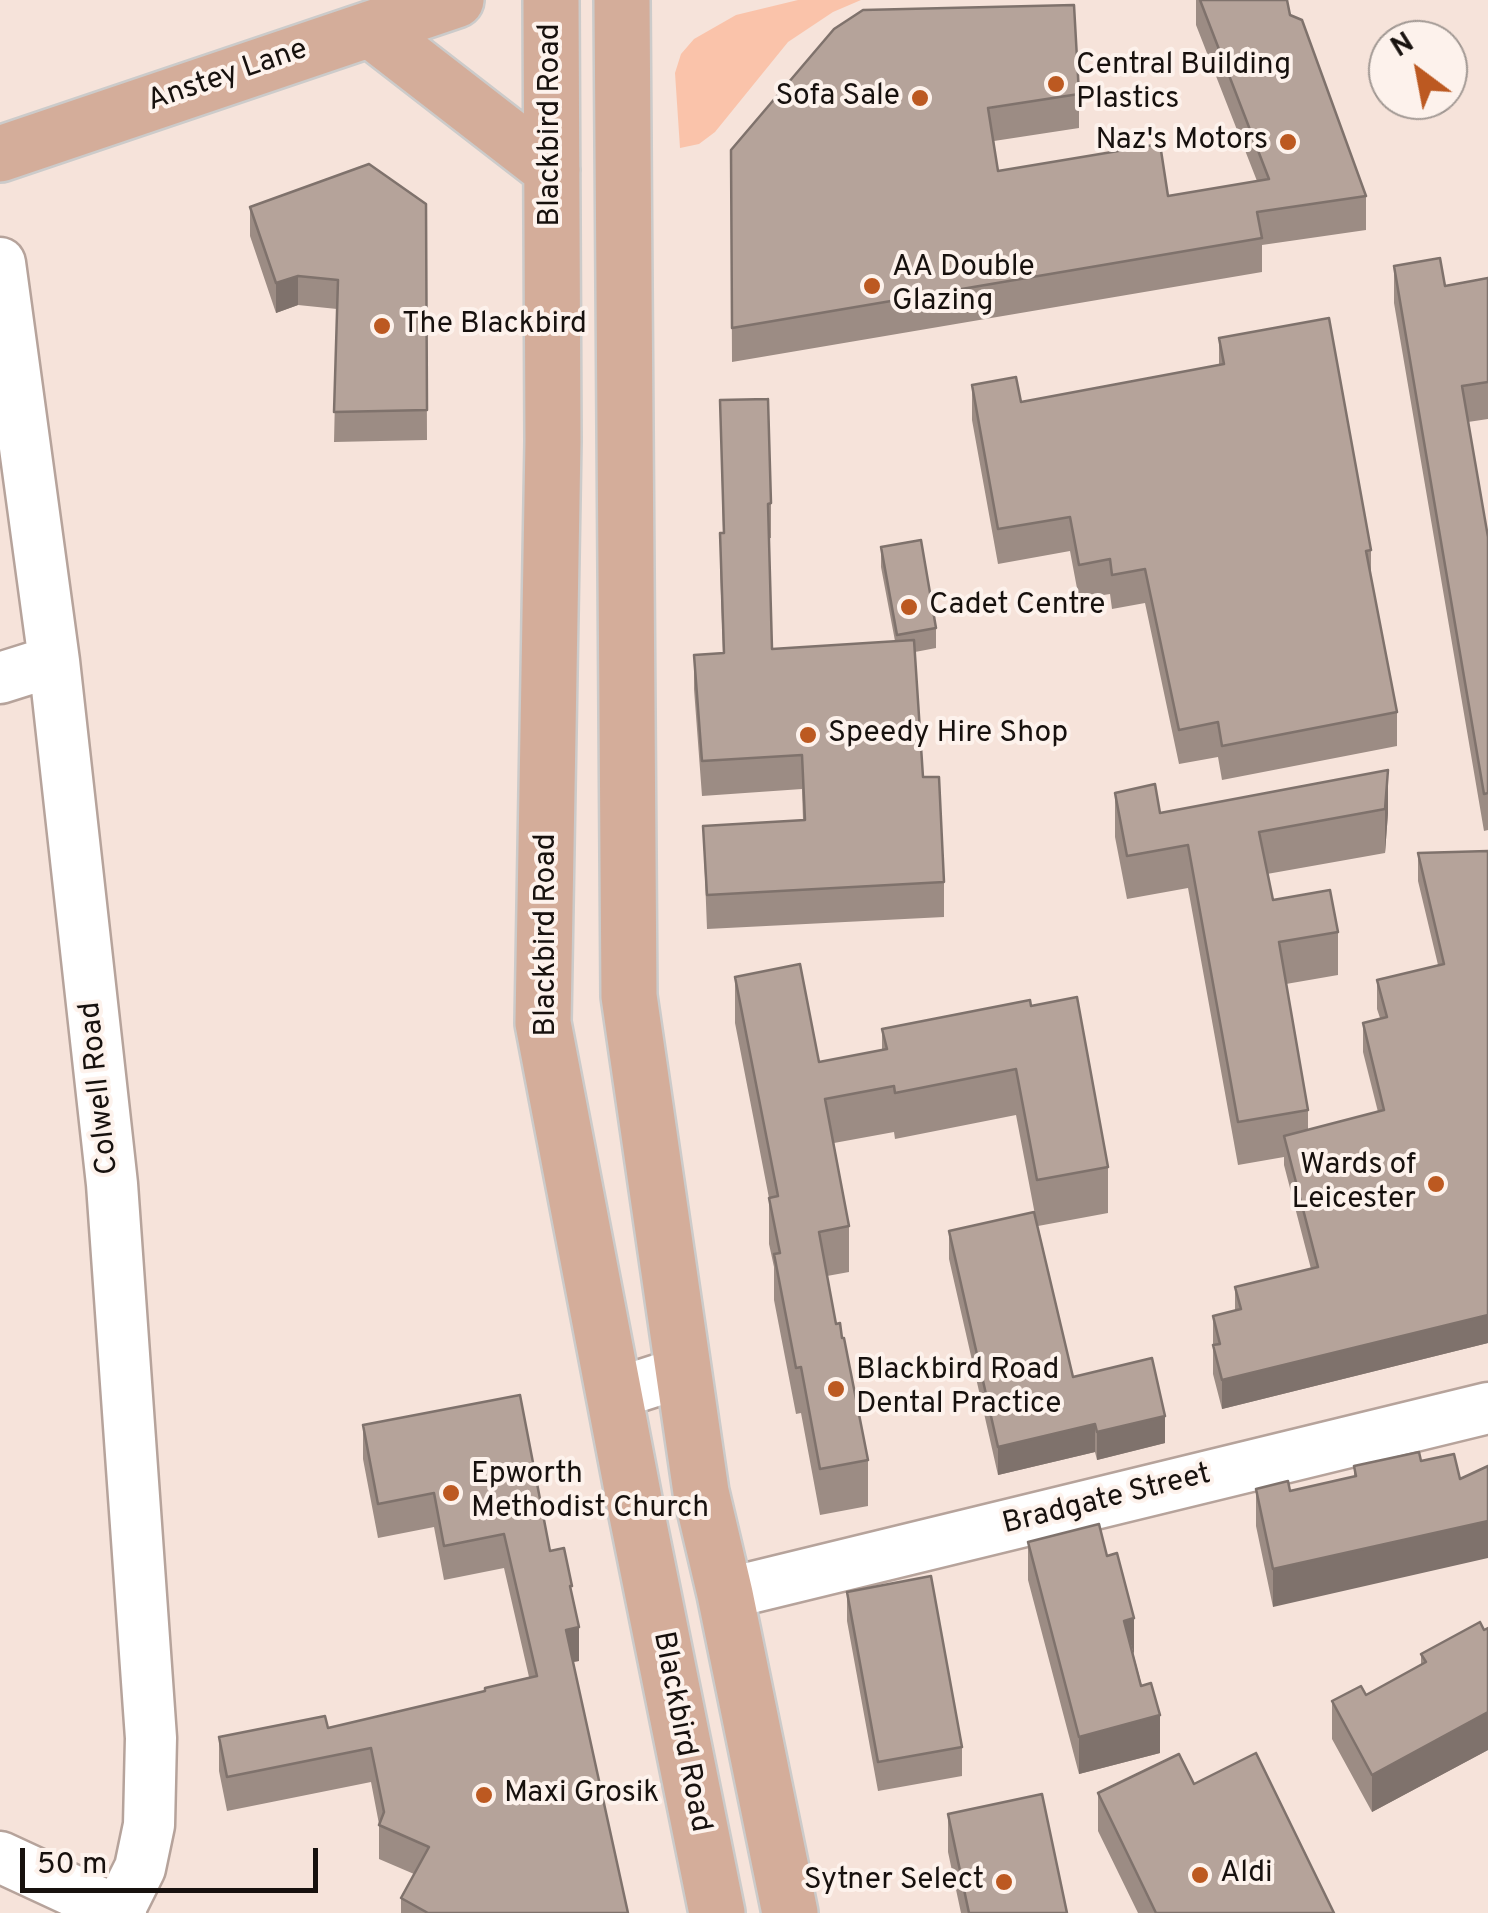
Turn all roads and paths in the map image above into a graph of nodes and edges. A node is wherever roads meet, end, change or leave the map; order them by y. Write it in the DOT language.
graph roads {
  1 [pos="456,0"];
  2 [pos="552,0"];
  3 [pos="622,0"];
  4 [pos="370,29"];
  5 [pos="0,154"];
  6 [pos="552,170"];
  7 [pos="0,263"];
  8 [pos="54,661"];
  9 [pos="0,678"];
  10 [pos="683,1372"];
  11 [pos="614,1394"];
  12 [pos="1488,1408"];
  13 [pos="725,1594"];
  14 [pos="0,1857"];
  15 [pos="47,1897"];
  16 [pos="120,1912"];
  17 [pos="716,1913"];
  18 [pos="790,1913"];
  1 -- 4 [label="main road, Anstey Lane"];
  2 -- 6 [label="main road, Blackbird Road"];
  3 -- 10 [label="main road"];
  4 -- 5 [label="main road, Anstey Lane"];
  4 -- 6 [label="main road"];
  6 -- 11 [label="main road, Blackbird Road"];
  7 -- 8 [label="street, Colwell Road"];
  8 -- 9 [label="street"];
  8 -- 16 [label="street, Colwell Road"];
  10 -- 11 [label="street"];
  10 -- 13 [label="main road"];
  11 -- 17 [label="main road, Blackbird Road"];
  12 -- 13 [label="street, Bradgate Street"];
  13 -- 18 [label="main road"];
  14 -- 15 [label="street"];
  15 -- 16 [label="street"];
}
